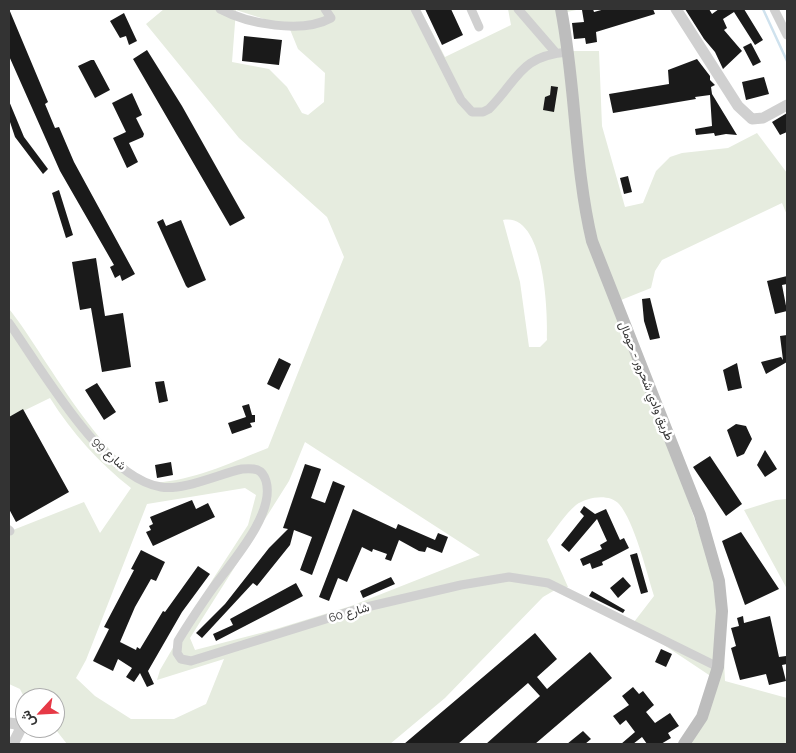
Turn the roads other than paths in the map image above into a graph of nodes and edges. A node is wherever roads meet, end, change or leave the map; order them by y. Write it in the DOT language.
graph roads {
  1 [pos="220,9"];
  2 [pos="326,9"];
  3 [pos="415,9"];
  4 [pos="471,9"];
  5 [pos="518,9"];
  6 [pos="561,9"];
  7 [pos="676,9"];
  8 [pos="774,9"];
  9 [pos="479,27"];
  10 [pos="787,35"];
  11 [pos="562,52"];
  12 [pos="787,105"];
  13 [pos="9,323"];
  14 [pos="261,471"];
  15 [pos="718,667"];
  16 [pos="9,723"];
  17 [pos="13,744"];
  18 [pos="684,744"];
  1 -- 2 [label="street"];
  3 -- 11 [label="street"];
  4 -- 9 [label="street"];
  5 -- 11 [label="street"];
  6 -- 11 [label="main road, طريق وادي شحرور - حومال"];
  7 -- 12 [label="street"];
  8 -- 10 [label="street"];
  11 -- 15 [label="main road, طريق وادي شحرور - حومال"];
  13 -- 14 [label="street, شارع 99"];
  14 -- 15 [label="street, شارع 60"];
  15 -- 18 [label="main road, طريق وادي شحرور - حومال"];
  16 -- 17 [label="street"];
}
